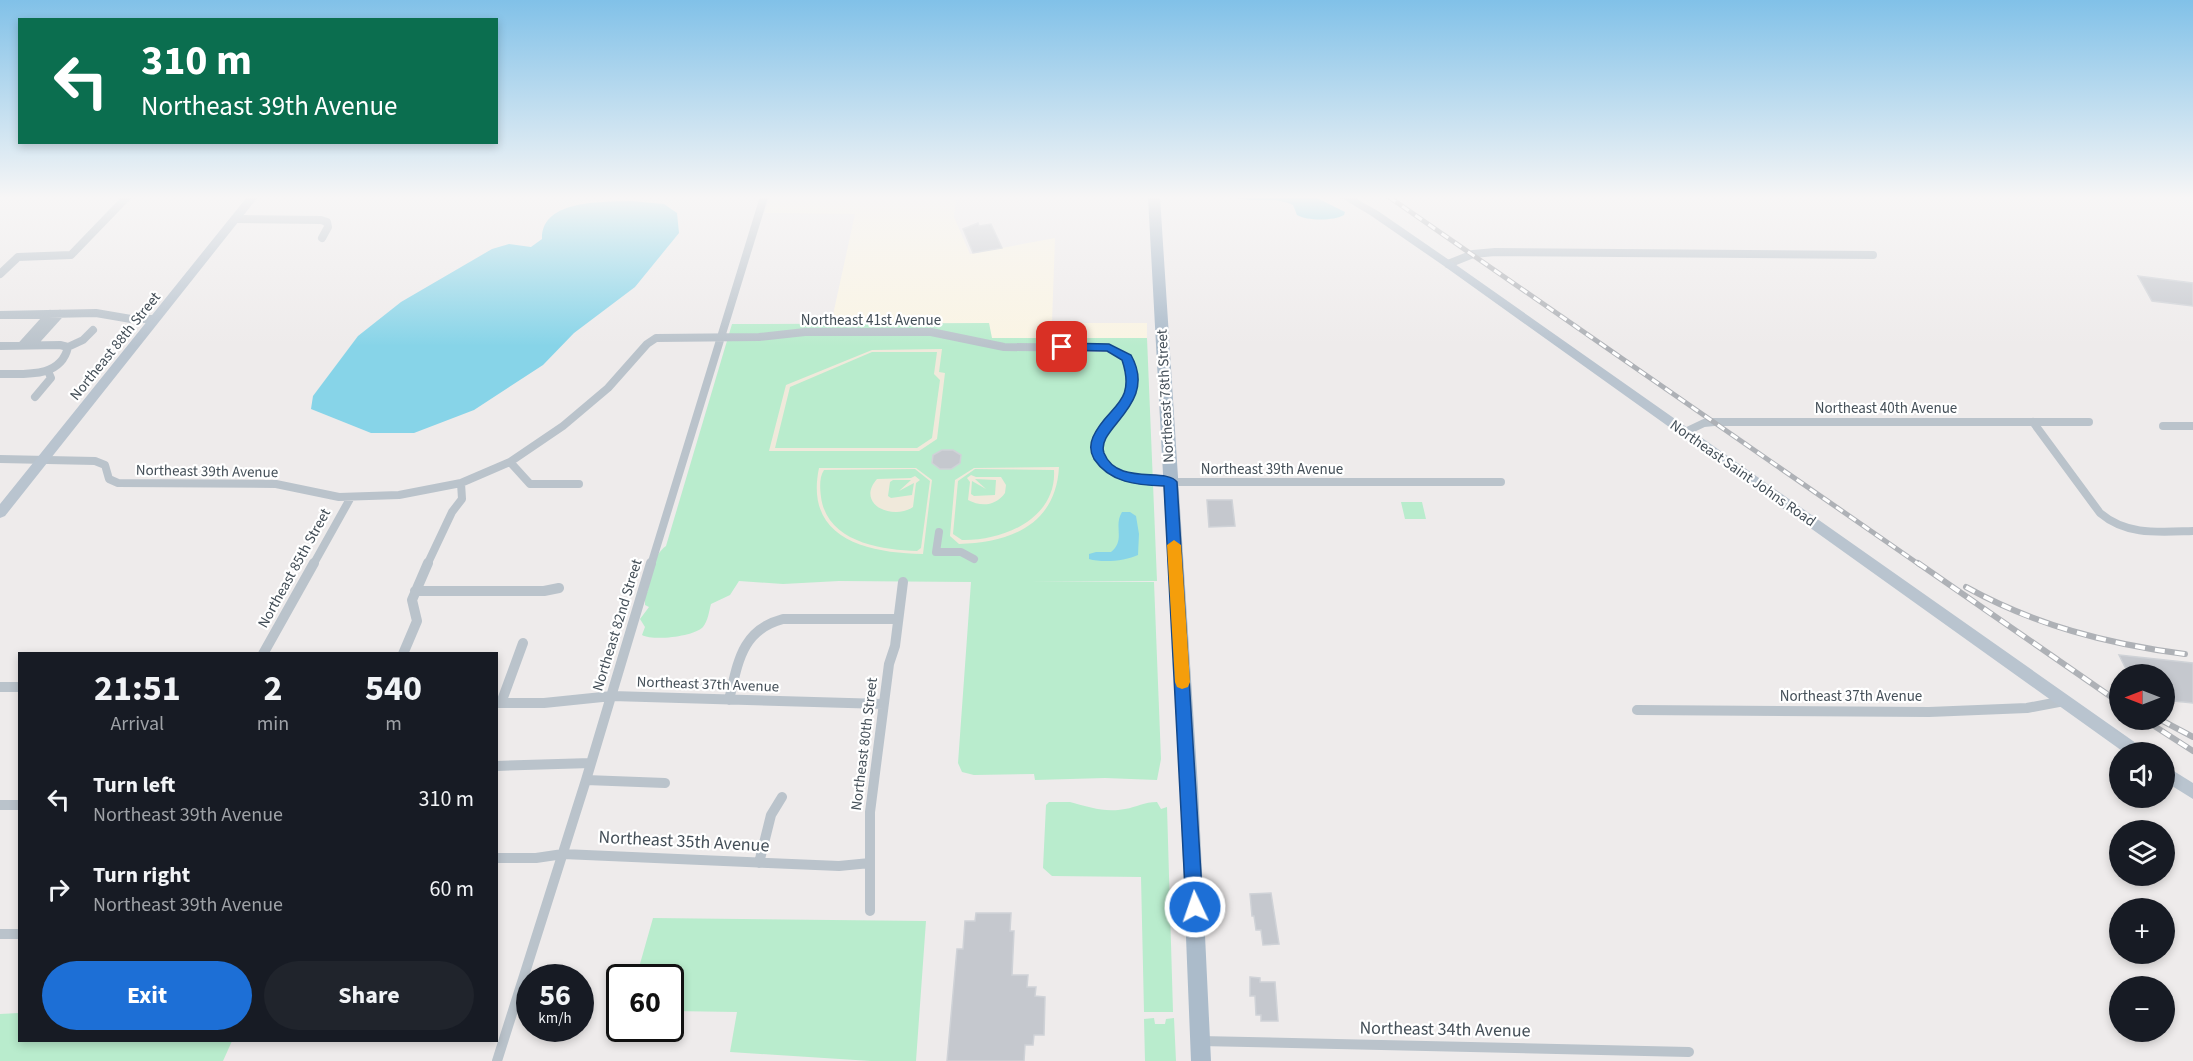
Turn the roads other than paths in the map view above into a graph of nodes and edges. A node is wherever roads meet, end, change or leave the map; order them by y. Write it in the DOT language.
graph roads {
  1 [pos="80,247"];
  2 [pos="214,247"];
  3 [pos="748,247"];
  4 [pos="1157,247"];
  5 [pos="1423,247"];
  6 [pos="1873,255"];
  7 [pos="1448,264"];
  8 [pos="0,274"];
  9 [pos="50,314"];
  10 [pos="60,314"];
  11 [pos="0,315"];
  12 [pos="155,319"];
  13 [pos="93,330"];
  14 [pos="719,338"];
  15 [pos="653,339"];
  16 [pos="22,345"];
  17 [pos="32,345"];
  18 [pos="0,346"];
  19 [pos="68,347"];
  20 [pos="1122,353"];
  21 [pos="48,371"];
  22 [pos="0,374"];
  23 [pos="35,398"];
  24 [pos="2032,422"];
  25 [pos="2089,422"];
  26 [pos="2163,426"];
  27 [pos="2193,426"];
  28 [pos="1685,432"];
  29 [pos="0,459"];
  30 [pos="43,459"];
  31 [pos="510,462"];
  32 [pos="1170,482"];
  33 [pos="1501,482"];
  34 [pos="461,483"];
  35 [pos="579,484"];
  36 [pos="351,497"];
  37 [pos="0,513"];
  38 [pos="2193,531"];
  39 [pos="939,532"];
  40 [pos="974,559"];
  41 [pos="903,582"];
  42 [pos="559,588"];
  43 [pos="415,591"];
  44 [pos="898,619"];
  45 [pos="523,643"];
  46 [pos="264,652"];
  47 [pos="404,652"];
  48 [pos="0,687"];
  49 [pos="18,687"];
  50 [pos="612,696"];
  51 [pos="729,700"];
  52 [pos="2064,701"];
  53 [pos="499,704"];
  54 [pos="884,704"];
  55 [pos="1637,710"];
  56 [pos="2122,742"];
  57 [pos="591,764"];
  58 [pos="498,766"];
  59 [pos="586,780"];
  60 [pos="2175,780"];
  61 [pos="665,783"];
  62 [pos="2193,792"];
  63 [pos="782,797"];
  64 [pos="0,804"];
  65 [pos="18,805"];
  66 [pos="563,854"];
  67 [pos="498,858"];
  68 [pos="759,863"];
  69 [pos="870,863"];
  70 [pos="870,911"];
  71 [pos="0,934"];
  72 [pos="18,934"];
  73 [pos="1201,1051"];
  74 [pos="1689,1052"];
  75 [pos="497,1061"];
  1 -- 8 [label="street"];
  2 -- 12 [label="main road, Northeast 88th Street"];
  3 -- 14 [label="street, Northeast 82nd Street"];
  4 -- 32 [label="main road, Northeast 78th Street"];
  5 -- 7 [label="main road, Northeast Saint Johns Road"];
  6 -- 7 [label="street"];
  7 -- 28 [label="main road, Northeast Saint Johns Road"];
  9 -- 10 [label="street"];
  9 -- 11 [label="street"];
  9 -- 16 [label="street"];
  10 -- 12 [label="street"];
  10 -- 17 [label="street"];
  12 -- 30 [label="main road, Northeast 88th Street"];
  13 -- 19 [label="street"];
  14 -- 15 [label="street, Northeast 41st Avenue"];
  14 -- 20 [label="street, Northeast 41st Avenue"];
  14 -- 50 [label="street, Northeast 82nd Street"];
  15 -- 31 [label="street, Northeast 39th Avenue"];
  16 -- 17 [label="street"];
  16 -- 18 [label="street"];
  17 -- 19 [label="street"];
  19 -- 21 [label="street"];
  20 -- 32 [label="street, Northeast 39th Avenue"];
  21 -- 22 [label="street"];
  21 -- 23 [label="street"];
  24 -- 25 [label="street, Northeast 40th Avenue"];
  24 -- 28 [label="street, Northeast 40th Avenue"];
  24 -- 38 [label="street"];
  26 -- 27 [label="street"];
  28 -- 52 [label="main road, Northeast Saint Johns Road"];
  29 -- 30 [label="street, Northeast 39th Avenue"];
  30 -- 36 [label="street, Northeast 39th Avenue"];
  30 -- 37 [label="main road, Northeast 88th Street"];
  31 -- 34 [label="street, Northeast 39th Avenue"];
  31 -- 35 [label="street"];
  32 -- 33 [label="street, Northeast 39th Avenue"];
  32 -- 73 [label="main road, Northeast 78th Street"];
  34 -- 36 [label="street, Northeast 39th Avenue"];
  34 -- 43 [label="street"];
  36 -- 46 [label="street, Northeast 85th Street"];
  39 -- 40 [label="street"];
  41 -- 44 [label="street, Northeast 80th Street"];
  42 -- 43 [label="street"];
  43 -- 47 [label="street"];
  44 -- 51 [label="street"];
  44 -- 54 [label="street, Northeast 80th Street"];
  45 -- 53 [label="street"];
  48 -- 49 [label="street"];
  50 -- 51 [label="street, Northeast 37th Avenue"];
  50 -- 53 [label="street, Northeast 37th Avenue"];
  50 -- 57 [label="street, Northeast 82nd Street"];
  51 -- 54 [label="street, Northeast 37th Avenue"];
  52 -- 55 [label="street, Northeast 37th Avenue"];
  52 -- 56 [label="main road, Northeast Saint Johns Road"];
  54 -- 69 [label="street, Northeast 80th Street"];
  57 -- 58 [label="street"];
  57 -- 59 [label="street, Northeast 82nd Street"];
  59 -- 61 [label="street"];
  59 -- 66 [label="street, Northeast 82nd Street"];
  60 -- 62 [label="main road"];
  63 -- 68 [label="street"];
  64 -- 65 [label="street"];
  66 -- 67 [label="street, Northeast 35th Avenue"];
  66 -- 68 [label="street, Northeast 35th Avenue"];
  66 -- 75 [label="street, Northeast 82nd Street"];
  68 -- 69 [label="street, Northeast 35th Avenue"];
  69 -- 70 [label="street, Northeast 80th Street"];
  71 -- 72 [label="street"];
  73 -- 74 [label="street, Northeast 34th Avenue"];
}
